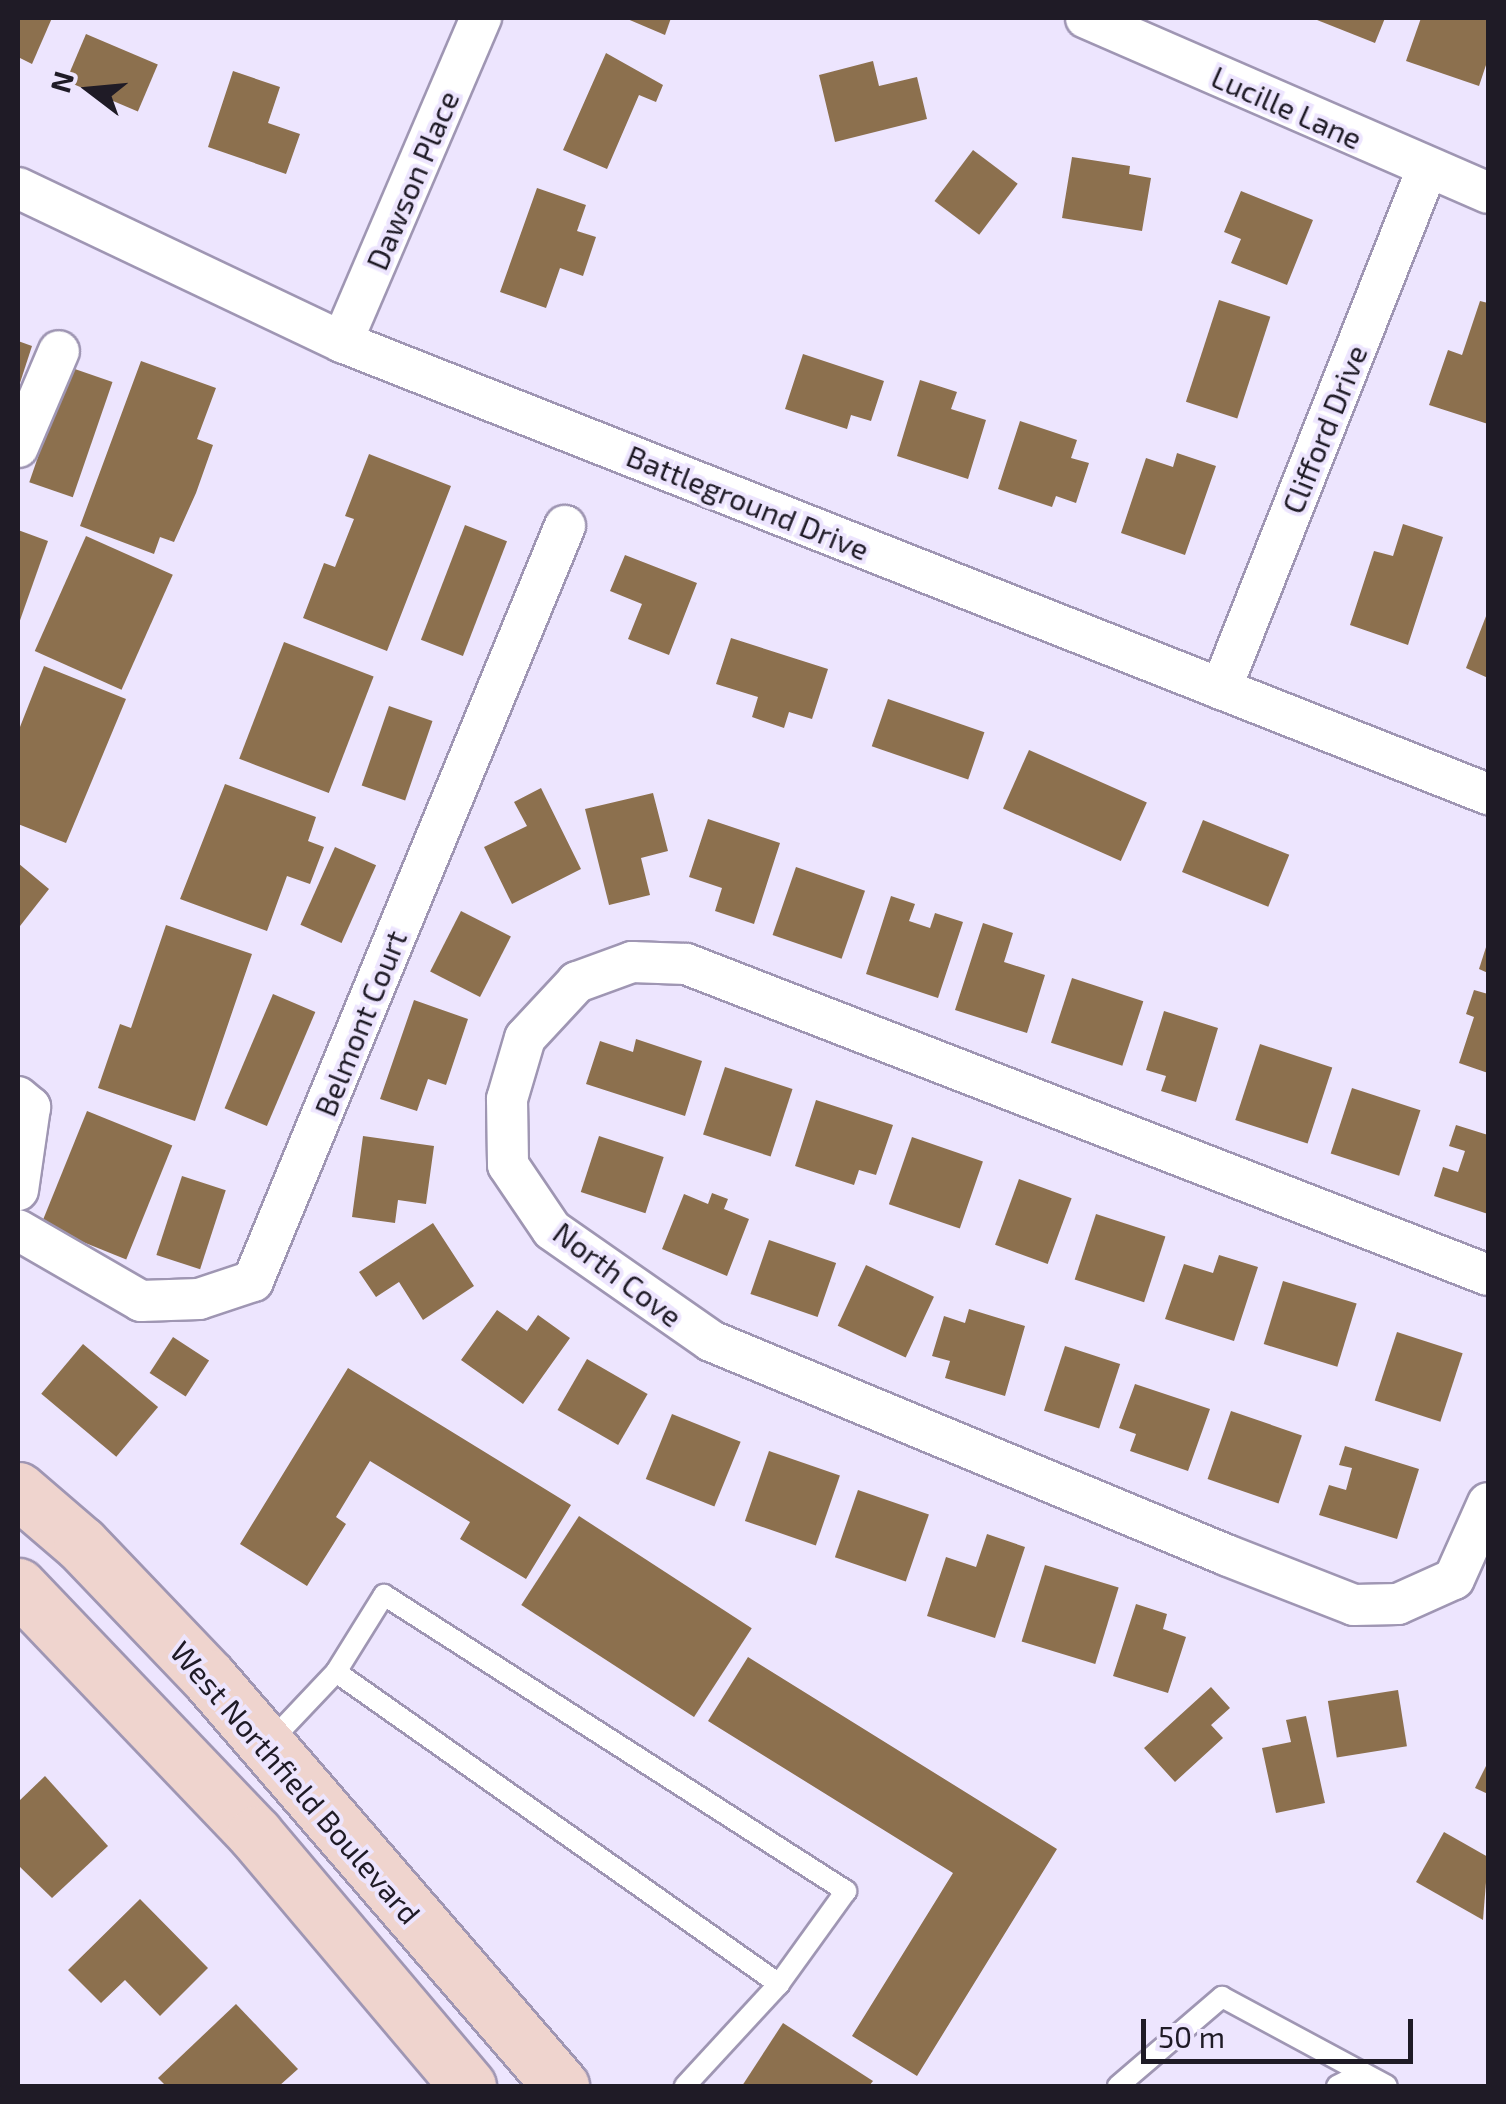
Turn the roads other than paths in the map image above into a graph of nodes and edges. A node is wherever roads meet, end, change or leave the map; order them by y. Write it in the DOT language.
graph roads {
  1 [pos="482,18"];
  2 [pos="1086,18"];
  3 [pos="1427,169"];
  4 [pos="18,188"];
  5 [pos="1488,193"];
  6 [pos="342,342"];
  7 [pos="60,351"];
  8 [pos="18,447"];
  9 [pos="566,526"];
  10 [pos="1221,689"];
  11 [pos="1488,794"];
  12 [pos="24,1102"];
  13 [pos="18,1190"];
  14 [pos="18,1230"];
  15 [pos="1488,1275"];
  16 [pos="18,1490"];
  17 [pos="1488,1507"];
  18 [pos="18,1586"];
  19 [pos="336,1672"];
  20 [pos="267,1745"];
  21 [pos="215,1790"];
  22 [pos="779,1984"];
  23 [pos="1362,2073"];
  24 [pos="468,2086"];
  25 [pos="561,2086"];
  26 [pos="686,2086"];
  27 [pos="1118,2086"];
  28 [pos="1338,2086"];
  29 [pos="1388,2086"];
  1 -- 6 [label="street, Dawson Place"];
  2 -- 3 [label="street, Lucille Lane"];
  3 -- 5 [label="street, Lucille Lane"];
  3 -- 10 [label="street, Clifford Drive"];
  4 -- 6 [label="street, Battleground Drive"];
  6 -- 10 [label="street, Battleground Drive"];
  7 -- 8 [label="street"];
  9 -- 14 [label="street, Belmont Court"];
  10 -- 11 [label="street, Battleground Drive"];
  12 -- 13 [label="street"];
  15 -- 17 [label="street, North Cove"];
  16 -- 20 [label="main road, West Northfield Boulevard"];
  18 -- 21 [label="main road"];
  19 -- 20 [label="lane"];
  19 -- 22 [label="lane"];
  19 -- 22 [label="lane"];
  20 -- 21 [label="main road"];
  20 -- 25 [label="main road, West Northfield Boulevard"];
  21 -- 24 [label="main road"];
  22 -- 26 [label="lane"];
  23 -- 27 [label="lane"];
  23 -- 28 [label="lane"];
  23 -- 29 [label="lane"];
}
